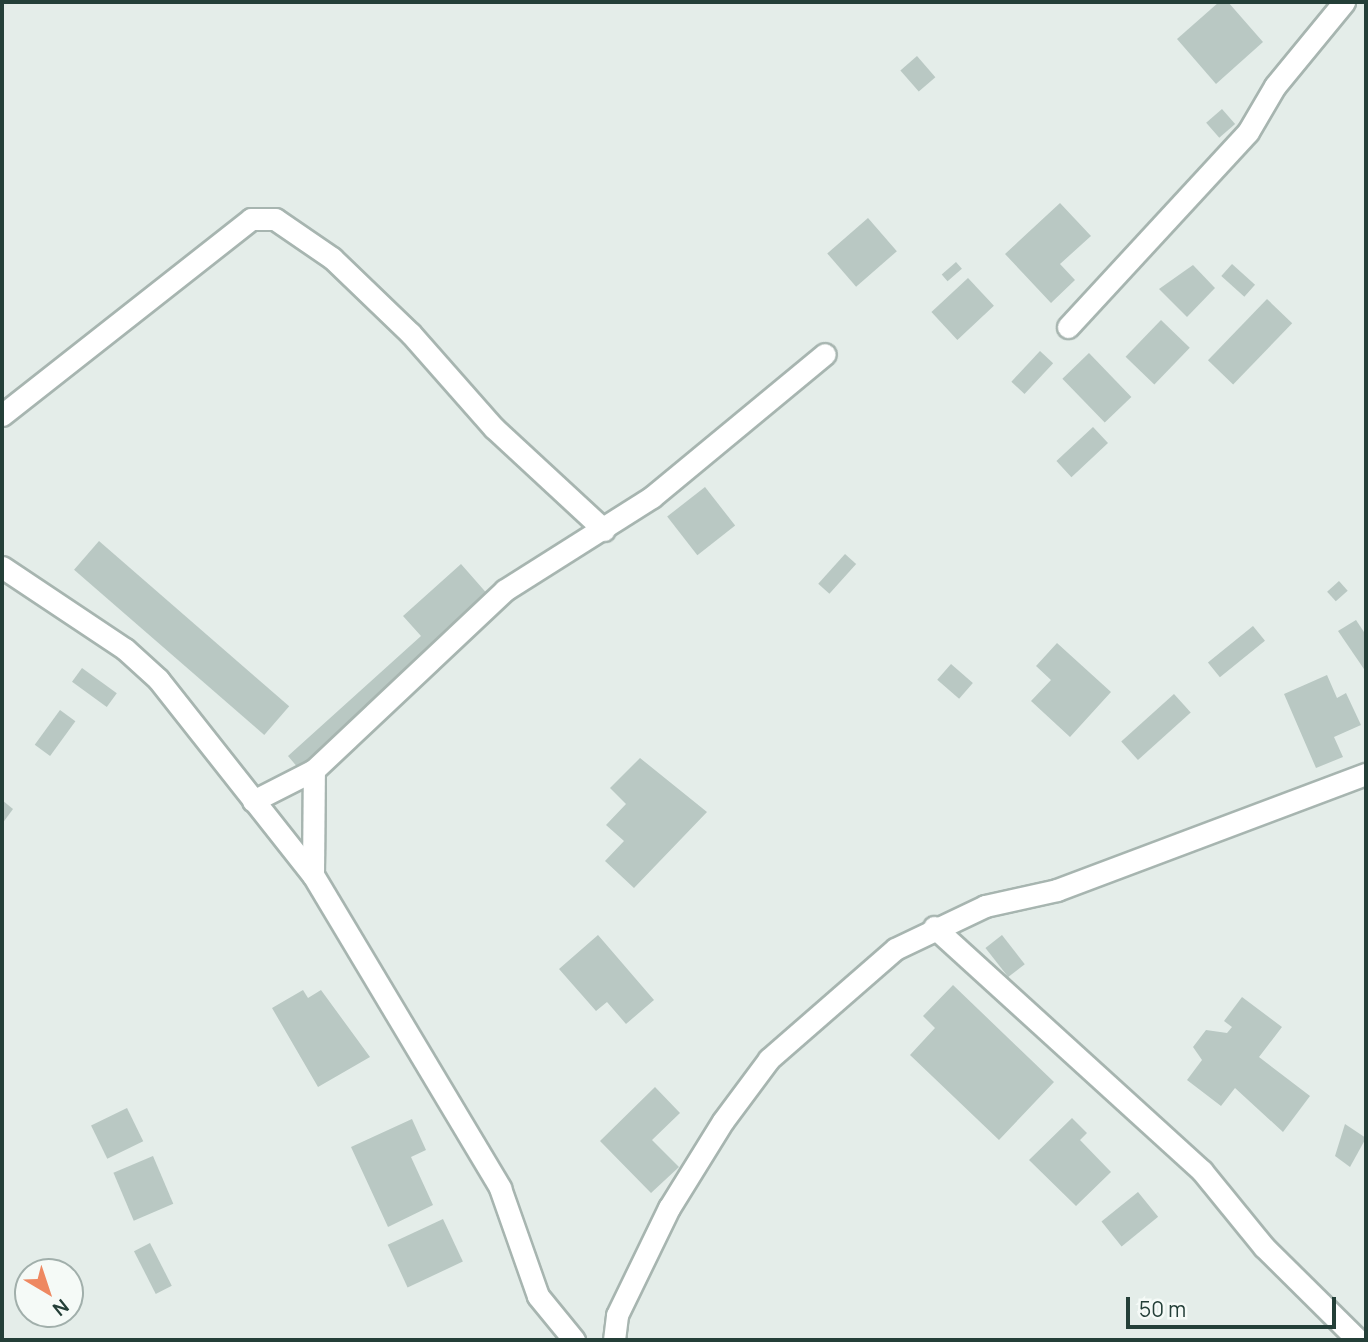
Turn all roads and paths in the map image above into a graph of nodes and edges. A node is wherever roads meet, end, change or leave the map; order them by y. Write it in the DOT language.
graph roads {
  1 [pos="1343,2"];
  2 [pos="1068,327"];
  3 [pos="825,354"];
  4 [pos="2,415"];
  5 [pos="604,530"];
  6 [pos="2,567"];
  7 [pos="314,770"];
  8 [pos="1366,774"];
  9 [pos="253,802"];
  10 [pos="313,875"];
  11 [pos="934,927"];
  12 [pos="574,1340"];
  13 [pos="614,1340"];
  14 [pos="1358,1340"];
  1 -- 2 [label="street"];
  3 -- 5 [label="street"];
  4 -- 5 [label="street"];
  5 -- 7 [label="street"];
  6 -- 9 [label="street"];
  7 -- 9 [label="street"];
  7 -- 10 [label="street"];
  8 -- 11 [label="street"];
  9 -- 10 [label="street"];
  10 -- 12 [label="street"];
  11 -- 13 [label="street"];
  11 -- 14 [label="street"];
}
